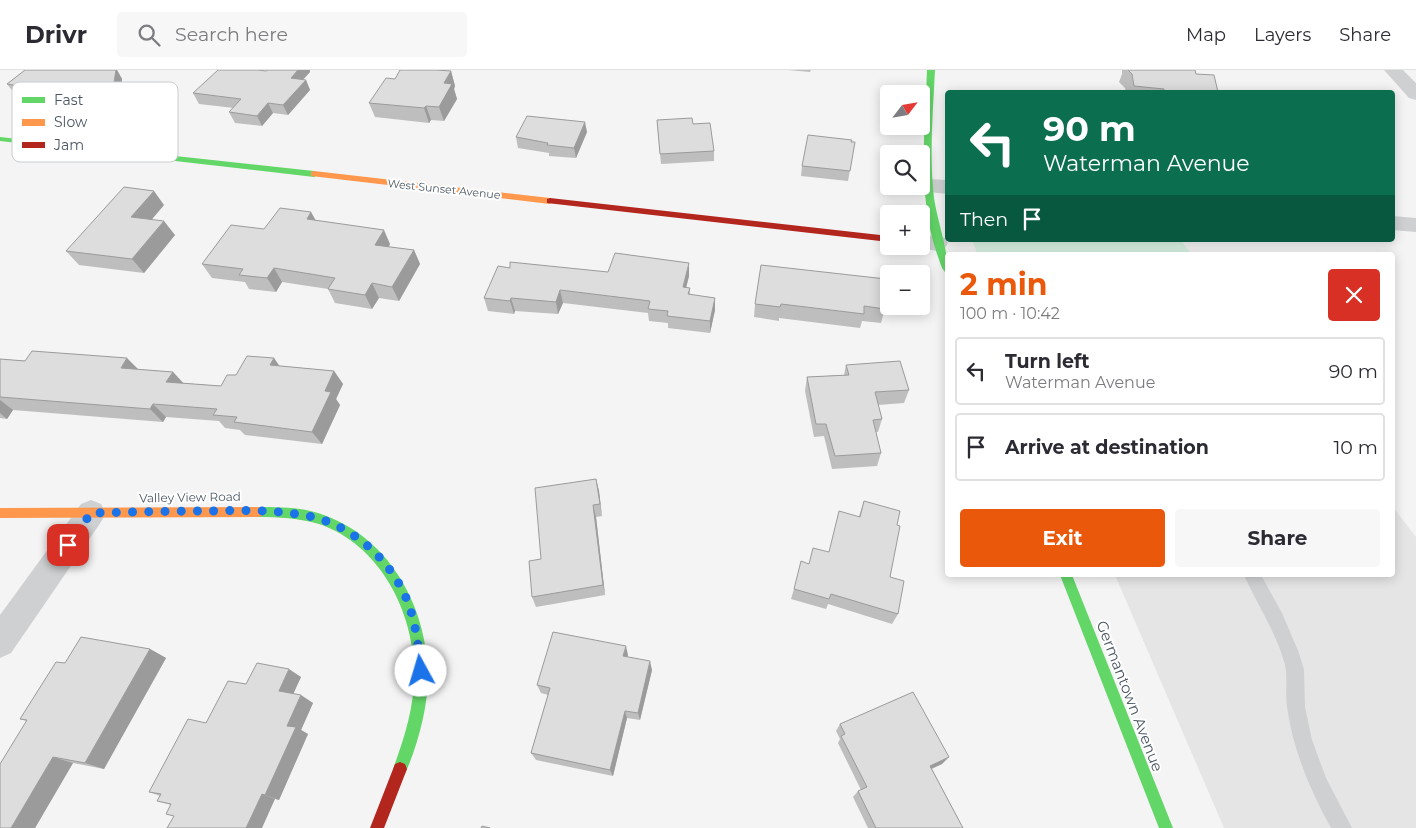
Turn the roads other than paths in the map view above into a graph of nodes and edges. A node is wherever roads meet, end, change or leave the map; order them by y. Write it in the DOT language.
graph roads {
  1 [pos="930,70"];
  2 [pos="1393,70"];
  3 [pos="1416,94"];
  4 [pos="178,159"];
  5 [pos="937,186"];
  6 [pos="930,214"];
  7 [pos="1395,223"];
  8 [pos="1416,225"];
  9 [pos="880,238"];
  10 [pos="930,244"];
  11 [pos="945,266"];
  12 [pos="0,513"];
  13 [pos="91,513"];
  14 [pos="1067,577"];
  15 [pos="1253,577"];
  16 [pos="0,642"];
  17 [pos="377,828"];
  18 [pos="1166,828"];
  19 [pos="1342,828"];
  1 -- 5 [label="street"];
  2 -- 3 [label="street"];
  4 -- 9 [label="street, West Sunset Avenue"];
  5 -- 6 [label="street"];
  7 -- 8 [label="street"];
  10 -- 11 [label="street"];
  12 -- 13 [label="street, Valley View Road"];
  13 -- 16 [label="street"];
  13 -- 17 [label="street, Valley View Road"];
  14 -- 18 [label="street, Germantown Avenue"];
  15 -- 19 [label="lane"];
}
